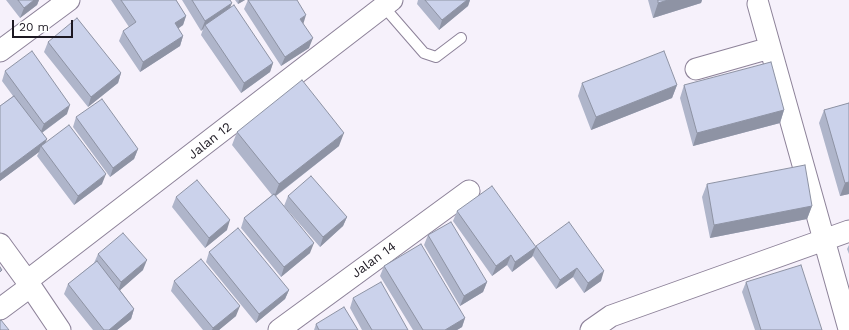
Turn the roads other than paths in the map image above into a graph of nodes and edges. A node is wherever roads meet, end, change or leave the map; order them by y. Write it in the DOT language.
graph roads {
  1 [pos="69,0"];
  2 [pos="388,3"];
  3 [pos="758,4"];
  4 [pos="461,38"];
  5 [pos="770,48"];
  6 [pos="0,51"];
  7 [pos="696,69"];
  8 [pos="469,191"];
  9 [pos="849,231"];
  10 [pos="825,239"];
  11 [pos="0,244"];
  12 [pos="29,284"];
  13 [pos="0,309"];
  14 [pos="849,329"];
  15 [pos="60,330"];
  16 [pos="278,330"];
  17 [pos="591,330"];
  1 -- 6 [label="street"];
  2 -- 4 [label="lane"];
  2 -- 12 [label="street, Jalan 12"];
  3 -- 5 [label="street"];
  5 -- 7 [label="street"];
  5 -- 10 [label="street"];
  8 -- 16 [label="street, Jalan 14"];
  9 -- 10 [label="street"];
  10 -- 14 [label="street"];
  10 -- 17 [label="street"];
  11 -- 12 [label="street"];
  12 -- 13 [label="street, Jalan 12"];
  12 -- 15 [label="street"];
}
